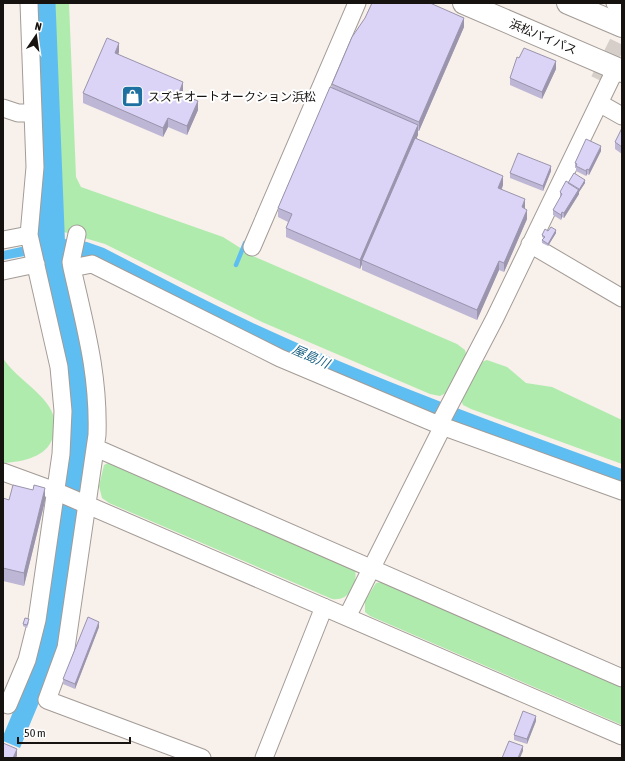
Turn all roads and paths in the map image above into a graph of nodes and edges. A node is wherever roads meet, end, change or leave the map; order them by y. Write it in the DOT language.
graph roads {
  1 [pos="29,3"];
  2 [pos="357,3"];
  3 [pos="464,3"];
  4 [pos="568,3"];
  5 [pos="616,3"];
  6 [pos="622,6"];
  7 [pos="622,26"];
  8 [pos="612,73"];
  9 [pos="599,103"];
  10 [pos="3,108"];
  11 [pos="33,113"];
  12 [pos="622,116"];
  13 [pos="581,140"];
  14 [pos="77,235"];
  15 [pos="30,238"];
  16 [pos="3,240"];
  17 [pos="530,244"];
  18 [pos="252,247"];
  19 [pos="35,262"];
  20 [pos="72,264"];
  21 [pos="3,271"];
  22 [pos="622,298"];
  23 [pos="441,424"];
  24 [pos="96,448"];
  25 [pos="3,472"];
  26 [pos="622,491"];
  27 [pos="58,492"];
  28 [pos="85,504"];
  29 [pos="371,568"];
  30 [pos="324,607"];
  31 [pos="347,617"];
  32 [pos="622,678"];
  33 [pos="8,705"];
  34 [pos="622,736"];
  35 [pos="202,758"];
  36 [pos="264,758"];
  1 -- 11 [label="street"];
  2 -- 18 [label="street"];
  3 -- 8 [label="highway, 浜松バイパス"];
  4 -- 7 [label="highway"];
  5 -- 6 [label="street"];
  8 -- 9 [label="street"];
  8 -- 13 [label="street"];
  9 -- 12 [label="street"];
  9 -- 13 [label="street"];
  10 -- 11 [label="street"];
  11 -- 15 [label="street"];
  13 -- 17 [label="street"];
  14 -- 20 [label="street"];
  15 -- 16 [label="street"];
  15 -- 19 [label="street"];
  17 -- 22 [label="street"];
  17 -- 23 [label="street"];
  19 -- 21 [label="street"];
  19 -- 27 [label="street"];
  20 -- 23 [label="street"];
  20 -- 24 [label="street"];
  23 -- 26 [label="street"];
  23 -- 29 [label="street"];
  24 -- 28 [label="street"];
  24 -- 29 [label="street"];
  25 -- 27 [label="street"];
  27 -- 28 [label="street"];
  27 -- 33 [label="street"];
  28 -- 30 [label="street"];
  28 -- 35 [label="street"];
  29 -- 31 [label="street"];
  29 -- 32 [label="street"];
  30 -- 31 [label="street"];
  30 -- 36 [label="street"];
  31 -- 34 [label="street"];
}
